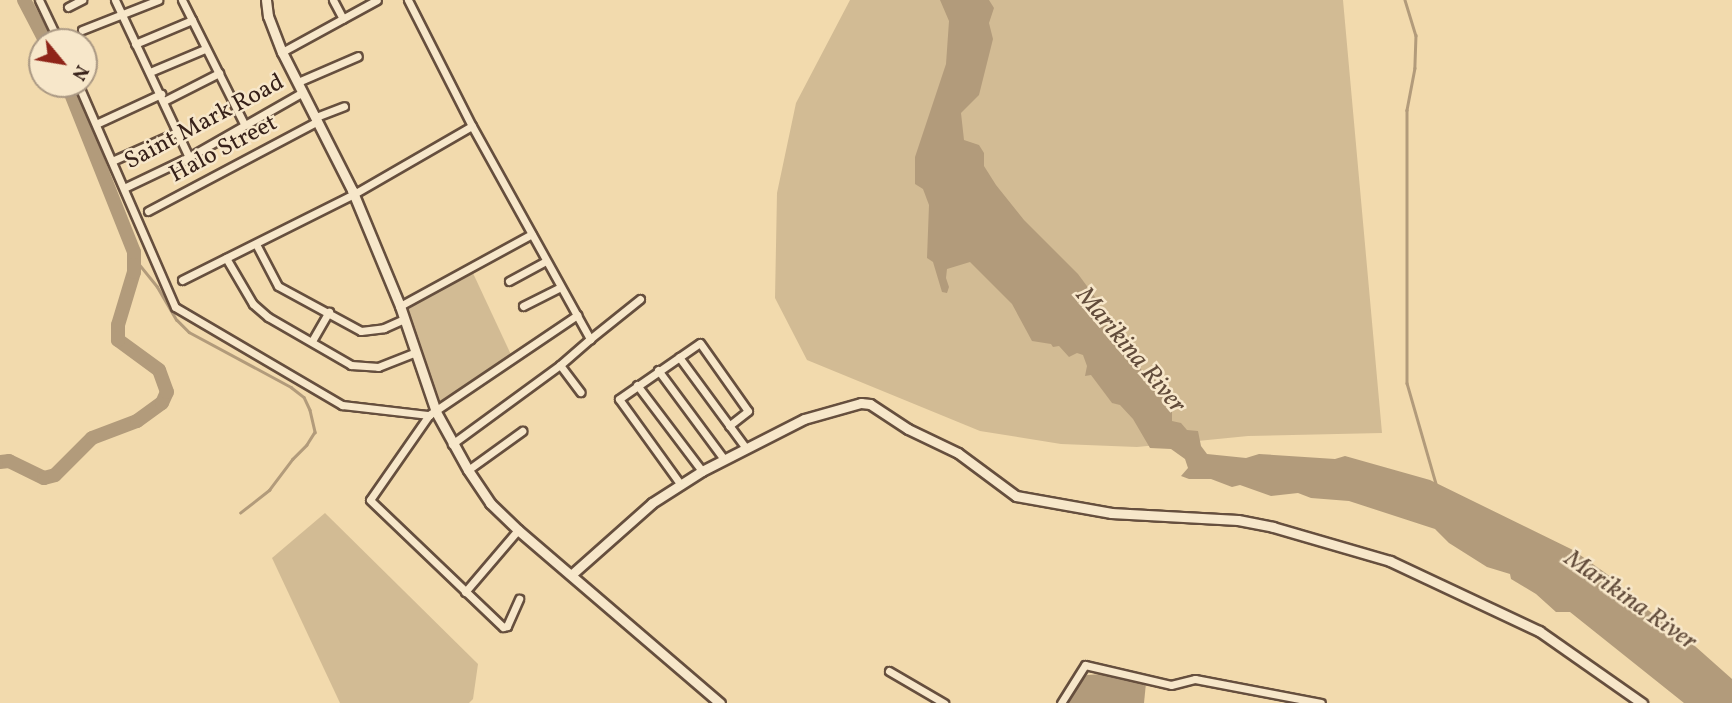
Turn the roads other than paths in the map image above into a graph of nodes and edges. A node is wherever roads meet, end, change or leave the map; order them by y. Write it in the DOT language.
graph roads {
  1 [pos="39,0"];
  2 [pos="82,0"];
  3 [pos="115,0"];
  4 [pos="158,0"];
  5 [pos="182,0"];
  6 [pos="266,0"];
  7 [pos="332,0"];
  8 [pos="377,0"];
  9 [pos="408,0"];
  10 [pos="68,7"];
  11 [pos="122,15"];
  12 [pos="343,19"];
  13 [pos="192,20"];
  14 [pos="52,28"];
  15 [pos="87,28"];
  16 [pos="135,44"];
  17 [pos="205,49"];
  18 [pos="282,52"];
  19 [pos="358,56"];
  20 [pos="150,72"];
  21 [pos="219,73"];
  22 [pos="298,82"];
  23 [pos="303,92"];
  24 [pos="162,97"];
  25 [pos="84,98"];
  26 [pos="344,106"];
  27 [pos="317,119"];
  28 [pos="96,124"];
  29 [pos="244,124"];
  30 [pos="472,126"];
  31 [pos="177,132"];
  32 [pos="188,157"];
  33 [pos="112,161"];
  34 [pos="124,188"];
  35 [pos="354,194"];
  36 [pos="148,211"];
  37 [pos="532,234"];
  38 [pos="256,244"];
  39 [pos="226,258"];
  40 [pos="546,261"];
  41 [pos="182,280"];
  42 [pos="509,281"];
  43 [pos="562,288"];
  44 [pos="640,299"];
  45 [pos="400,306"];
  46 [pos="523,306"];
  47 [pos="329,312"];
  48 [pos="577,315"];
  49 [pos="404,320"];
  50 [pos="590,339"];
  51 [pos="312,341"];
  52 [pos="416,352"];
  53 [pos="679,357"];
  54 [pos="560,365"];
  55 [pos="658,370"];
  56 [pos="637,386"];
  57 [pos="580,392"];
  58 [pos="433,414"];
  59 [pos="729,426"];
  60 [pos="522,432"];
  61 [pos="452,444"];
  62 [pos="746,447"];
  63 [pos="723,458"];
  64 [pos="468,470"];
  65 [pos="702,471"];
  66 [pos="681,485"];
  67 [pos="518,530"];
  68 [pos="571,575"];
  69 [pos="465,592"];
  70 [pos="519,599"];
  71 [pos="889,671"];
  72 [pos="1261,693"];
  73 [pos="720,703"];
  74 [pos="944,703"];
  75 [pos="1061,703"];
  76 [pos="1256,703"];
  77 [pos="1321,703"];
  78 [pos="1642,703"];
  1 -- 14 [label="street"];
  2 -- 10 [label="street"];
  3 -- 11 [label="street"];
  4 -- 11 [label="street"];
  5 -- 13 [label="street"];
  6 -- 18 [label="street"];
  7 -- 12 [label="street"];
  8 -- 12 [label="street"];
  9 -- 30 [label="street"];
  11 -- 15 [label="street"];
  11 -- 16 [label="street"];
  12 -- 18 [label="street"];
  13 -- 16 [label="street"];
  13 -- 17 [label="street"];
  16 -- 20 [label="street"];
  17 -- 20 [label="street"];
  17 -- 21 [label="street"];
  18 -- 22 [label="street"];
  19 -- 22 [label="street"];
  20 -- 24 [label="street"];
  21 -- 24 [label="street"];
  21 -- 29 [label="street"];
  22 -- 23 [label="street"];
  23 -- 27 [label="street"];
  23 -- 29 [label="street, Saint Mark Road"];
  24 -- 28 [label="street"];
  24 -- 31 [label="street"];
  25 -- 28 [label="street"];
  26 -- 27 [label="street, Halo Street"];
  27 -- 35 [label="street"];
  27 -- 36 [label="street, Halo Street"];
  28 -- 33 [label="street"];
  29 -- 32 [label="street, Saint Mark Road"];
  30 -- 35 [label="street"];
  30 -- 37 [label="street"];
  31 -- 32 [label="street"];
  31 -- 33 [label="street"];
  32 -- 34 [label="street, Saint Mark Road"];
  33 -- 34 [label="street"];
  34 -- 58 [label="street"];
  35 -- 38 [label="street"];
  35 -- 45 [label="street"];
  37 -- 40 [label="street"];
  37 -- 45 [label="street"];
  38 -- 39 [label="street"];
  38 -- 47 [label="street"];
  39 -- 41 [label="street"];
  39 -- 51 [label="street"];
  40 -- 42 [label="street"];
  40 -- 43 [label="street"];
  43 -- 46 [label="street"];
  43 -- 48 [label="street"];
  44 -- 50 [label="street"];
  45 -- 49 [label="street"];
  47 -- 49 [label="street"];
  47 -- 51 [label="street"];
  48 -- 50 [label="street"];
  48 -- 58 [label="street"];
  49 -- 52 [label="street"];
  50 -- 54 [label="street"];
  51 -- 52 [label="street"];
  52 -- 58 [label="street"];
  53 -- 55 [label="street"];
  53 -- 59 [label="street"];
  53 -- 59 [label="street"];
  54 -- 57 [label="street"];
  54 -- 61 [label="street"];
  55 -- 56 [label="street"];
  55 -- 63 [label="street"];
  56 -- 65 [label="street"];
  56 -- 66 [label="street"];
  58 -- 61 [label="street"];
  58 -- 69 [label="street"];
  59 -- 62 [label="street"];
  60 -- 64 [label="street"];
  61 -- 64 [label="street"];
  62 -- 63 [label="street"];
  62 -- 78 [label="street"];
  63 -- 65 [label="street"];
  64 -- 67 [label="street"];
  65 -- 66 [label="street"];
  66 -- 68 [label="street"];
  67 -- 68 [label="street"];
  67 -- 69 [label="street"];
  68 -- 73 [label="street"];
  69 -- 70 [label="street"];
  71 -- 74 [label="street"];
  72 -- 75 [label="street"];
  72 -- 76 [label="street"];
  72 -- 77 [label="street"];
}
